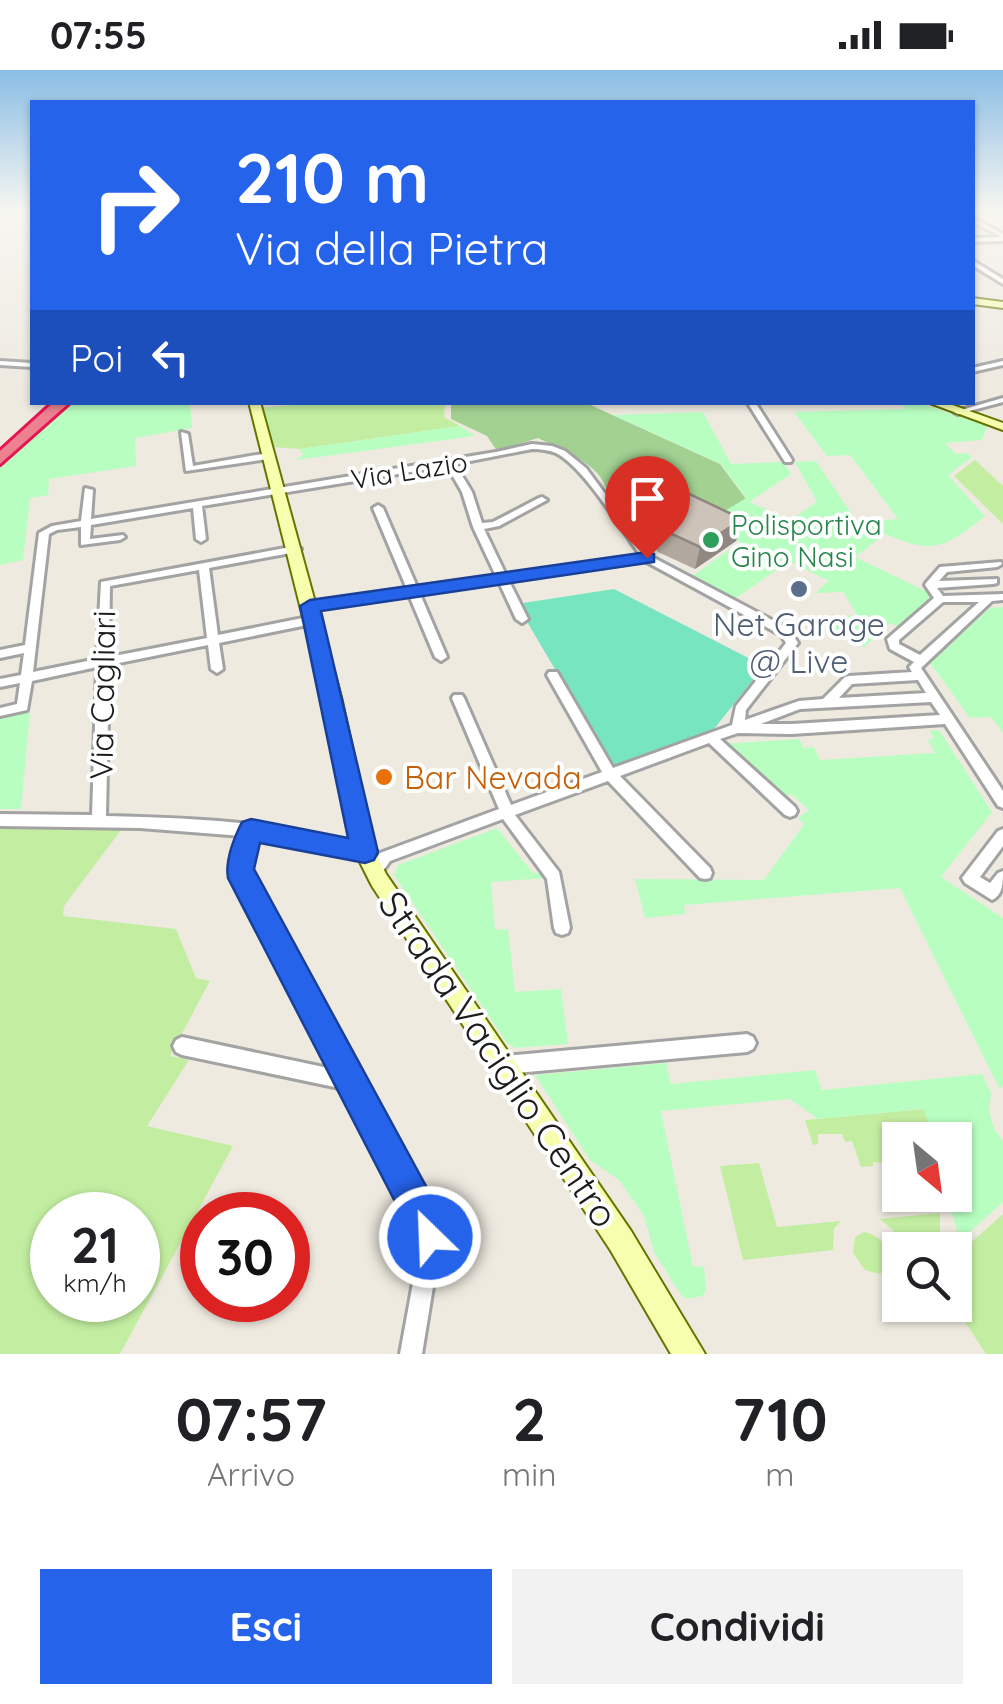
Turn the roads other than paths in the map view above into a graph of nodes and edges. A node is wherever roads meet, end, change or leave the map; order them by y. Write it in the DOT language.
graph roads {
  1 [pos="975,301"];
  2 [pos="1003,305"];
  3 [pos="0,363"];
  4 [pos="1003,363"];
  5 [pos="30,365"];
  6 [pos="975,369"];
  7 [pos="1003,400"];
  8 [pos="51,405"];
  9 [pos="60,405"];
  10 [pos="255,405"];
  11 [pos="753,405"];
  12 [pos="940,405"];
  13 [pos="958,412"];
  14 [pos="1003,427"];
  15 [pos="184,434"];
  16 [pos="0,450"];
  17 [pos="268,456"];
  18 [pos="0,459"];
  19 [pos="788,460"];
  20 [pos="450,463"];
  21 [pos="88,490"];
  22 [pos="279,491"];
  23 [pos="542,500"];
  24 [pos="197,504"];
  25 [pos="378,508"];
  26 [pos="86,522"];
  27 [pos="478,527"];
  28 [pos="120,538"];
  29 [pos="201,539"];
  30 [pos="296,550"];
  31 [pos="647,558"];
  32 [pos="1000,562"];
  33 [pos="204,566"];
  34 [pos="502,578"];
  35 [pos="993,581"];
  36 [pos="930,585"];
  37 [pos="414,591"];
  38 [pos="1003,594"];
  39 [pos="989,598"];
  40 [pos="940,599"];
  41 [pos="312,613"];
  42 [pos="522,619"];
  43 [pos="214,640"];
  44 [pos="30,648"];
  45 [pos="0,654"];
  46 [pos="441,657"];
  47 [pos="920,660"];
  48 [pos="103,662"];
  49 [pos="217,669"];
  50 [pos="554,675"];
  51 [pos="920,676"];
  52 [pos="27,678"];
  53 [pos="0,683"];
  54 [pos="934,697"];
  55 [pos="458,698"];
  56 [pos="827,704"];
  57 [pos="0,712"];
  58 [pos="948,718"];
  59 [pos="738,728"];
  60 [pos="710,737"];
  61 [pos="610,774"];
  62 [pos="1003,802"];
  63 [pos="506,812"];
  64 [pos="790,812"];
  65 [pos="0,820"];
  66 [pos="99,820"];
  67 [pos="251,830"];
  68 [pos="1003,835"];
  69 [pos="375,860"];
  70 [pos="705,873"];
  71 [pos="1003,878"];
  72 [pos="562,928"];
  73 [pos="747,1043"];
  74 [pos="182,1046"];
  75 [pos="504,1065"];
  76 [pos="349,1081"];
  77 [pos="411,1354"];
  78 [pos="689,1354"];
  1 -- 2 [label="street"];
  3 -- 5 [label="street"];
  4 -- 6 [label="street"];
  7 -- 13 [label="street"];
  8 -- 16 [label="highway"];
  9 -- 18 [label="highway"];
  10 -- 17 [label="street, Strada Vaciglio Centro"];
  11 -- 19 [label="street"];
  12 -- 13 [label="street"];
  13 -- 14 [label="street"];
  15 -- 17 [label="street"];
  17 -- 22 [label="street, Strada Vaciglio Centro"];
  20 -- 22 [label="street, Via Lazio"];
  20 -- 27 [label="street"];
  20 -- 31 [label="street, Via Lazio"];
  21 -- 26 [label="street"];
  22 -- 24 [label="street, Via Lazio"];
  22 -- 30 [label="street, Strada Vaciglio Centro"];
  23 -- 27 [label="street"];
  24 -- 26 [label="street, Via Lazio"];
  24 -- 29 [label="street"];
  25 -- 37 [label="street"];
  26 -- 28 [label="street"];
  26 -- 44 [label="street, Via Lazio"];
  27 -- 34 [label="street"];
  30 -- 33 [label="street, Via Cagliari"];
  30 -- 41 [label="street, Strada Vaciglio Centro"];
  31 -- 34 [label="street"];
  31 -- 59 [label="street"];
  32 -- 35 [label="street"];
  32 -- 36 [label="street"];
  33 -- 43 [label="street"];
  33 -- 48 [label="street, Via Cagliari"];
  34 -- 37 [label="street"];
  34 -- 42 [label="street"];
  35 -- 36 [label="street"];
  35 -- 38 [label="street"];
  36 -- 40 [label="street"];
  37 -- 41 [label="street"];
  37 -- 46 [label="street"];
  38 -- 39 [label="street"];
  39 -- 40 [label="street"];
  39 -- 47 [label="street"];
  40 -- 47 [label="street"];
  41 -- 43 [label="street"];
  41 -- 69 [label="street, Strada Vaciglio Centro"];
  43 -- 48 [label="street"];
  43 -- 49 [label="street"];
  44 -- 45 [label="street"];
  44 -- 52 [label="street"];
  47 -- 51 [label="street"];
  48 -- 52 [label="street"];
  48 -- 66 [label="street, Via Cagliari"];
  50 -- 61 [label="street"];
  51 -- 54 [label="street"];
  51 -- 56 [label="street"];
  52 -- 53 [label="street"];
  52 -- 57 [label="street"];
  54 -- 56 [label="street"];
  54 -- 58 [label="street"];
  55 -- 63 [label="street"];
  56 -- 59 [label="street"];
  58 -- 59 [label="street"];
  58 -- 62 [label="street"];
  59 -- 60 [label="street"];
  60 -- 61 [label="street"];
  60 -- 64 [label="street"];
  61 -- 63 [label="street"];
  61 -- 70 [label="street"];
  63 -- 69 [label="street"];
  63 -- 72 [label="street"];
  65 -- 66 [label="street"];
  66 -- 67 [label="street"];
  67 -- 69 [label="street"];
  67 -- 76 [label="street"];
  68 -- 71 [label="street"];
  69 -- 75 [label="street, Strada Vaciglio Centro"];
  73 -- 75 [label="street"];
  74 -- 76 [label="street"];
  75 -- 78 [label="street, Strada Vaciglio Centro"];
  76 -- 77 [label="street"];
}
